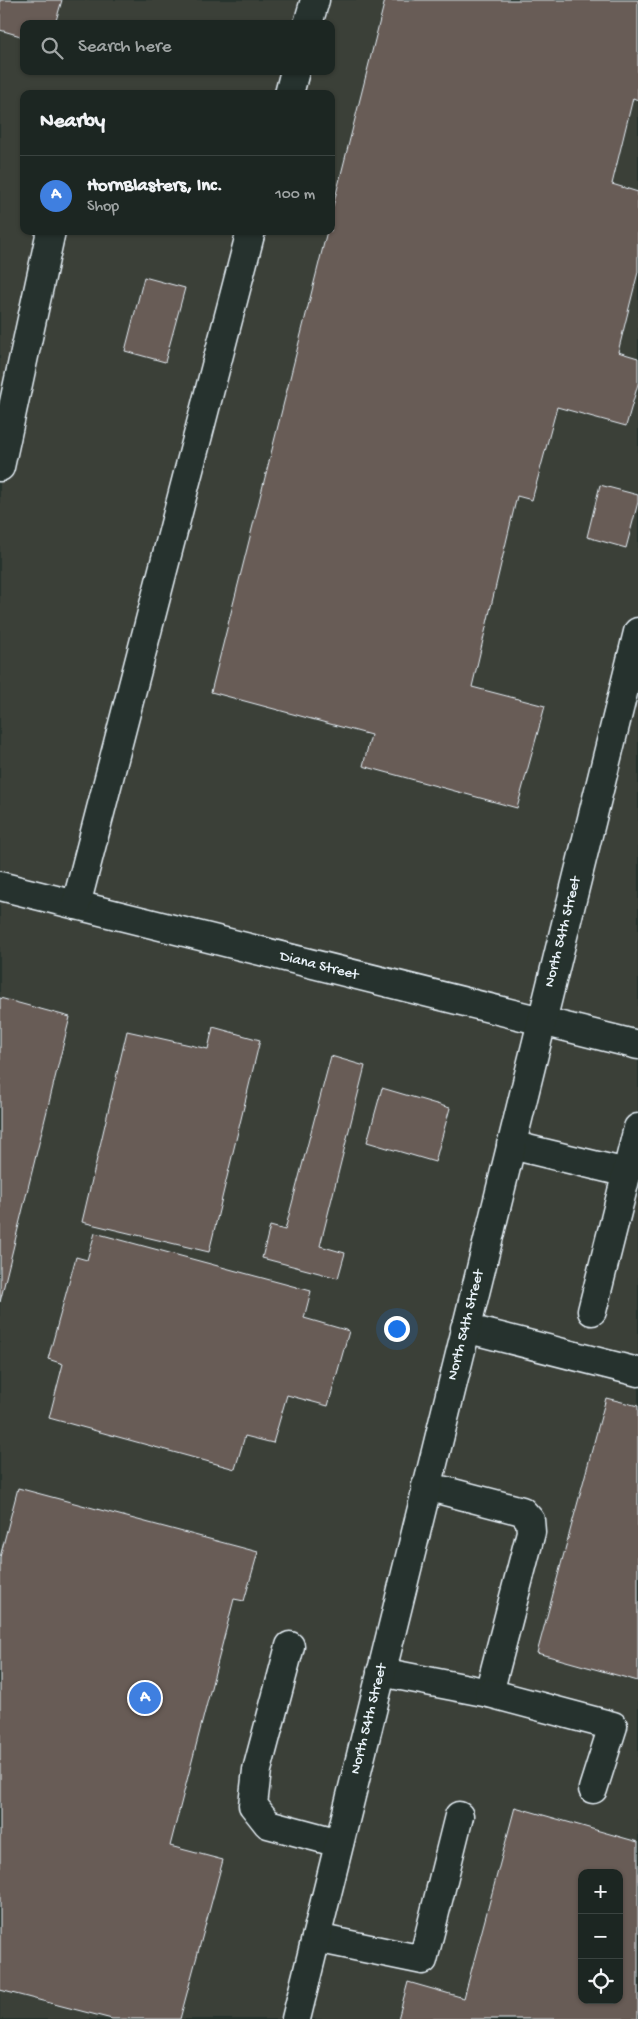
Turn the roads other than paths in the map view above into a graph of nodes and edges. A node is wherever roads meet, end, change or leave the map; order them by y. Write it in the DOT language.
graph roads {
  1 [pos="315,0"];
  2 [pos="309,20"];
  3 [pos="294,75"];
  4 [pos="290,90"];
  5 [pos="50,235"];
  6 [pos="250,235"];
  7 [pos="0,467"];
  8 [pos="638,632"];
  9 [pos="0,886"];
  10 [pos="76,905"];
  11 [pos="541,1022"];
  12 [pos="638,1046"];
  13 [pos="638,1128"];
  14 [pos="511,1145"];
  15 [pos="627,1173"];
  16 [pos="592,1311"];
  17 [pos="466,1328"];
  18 [pos="638,1372"];
  19 [pos="426,1486"];
  20 [pos="290,1646"];
  21 [pos="381,1672"];
  22 [pos="489,1693"];
  23 [pos="593,1789"];
  24 [pos="459,1816"];
  25 [pos="339,1843"];
  26 [pos="316,1938"];
  27 [pos="296,2019"];
  1 -- 2 [label="street"];
  3 -- 4 [label="street"];
  5 -- 7 [label="street"];
  6 -- 10 [label="street"];
  8 -- 11 [label="street, North 54th Street"];
  9 -- 10 [label="street, Diana Street"];
  10 -- 11 [label="street, Diana Street"];
  11 -- 12 [label="street, Diana Street"];
  11 -- 14 [label="street, North 54th Street"];
  13 -- 15 [label="street"];
  14 -- 15 [label="street"];
  14 -- 17 [label="street, North 54th Street"];
  15 -- 16 [label="street"];
  17 -- 18 [label="street"];
  17 -- 19 [label="street, North 54th Street"];
  19 -- 21 [label="street, North 54th Street"];
  19 -- 22 [label="street"];
  20 -- 25 [label="street"];
  21 -- 22 [label="street"];
  21 -- 25 [label="street, North 54th Street"];
  22 -- 23 [label="street"];
  24 -- 26 [label="street"];
  25 -- 26 [label="street, North 54th Street"];
  26 -- 27 [label="street, North 54th Street"];
}
